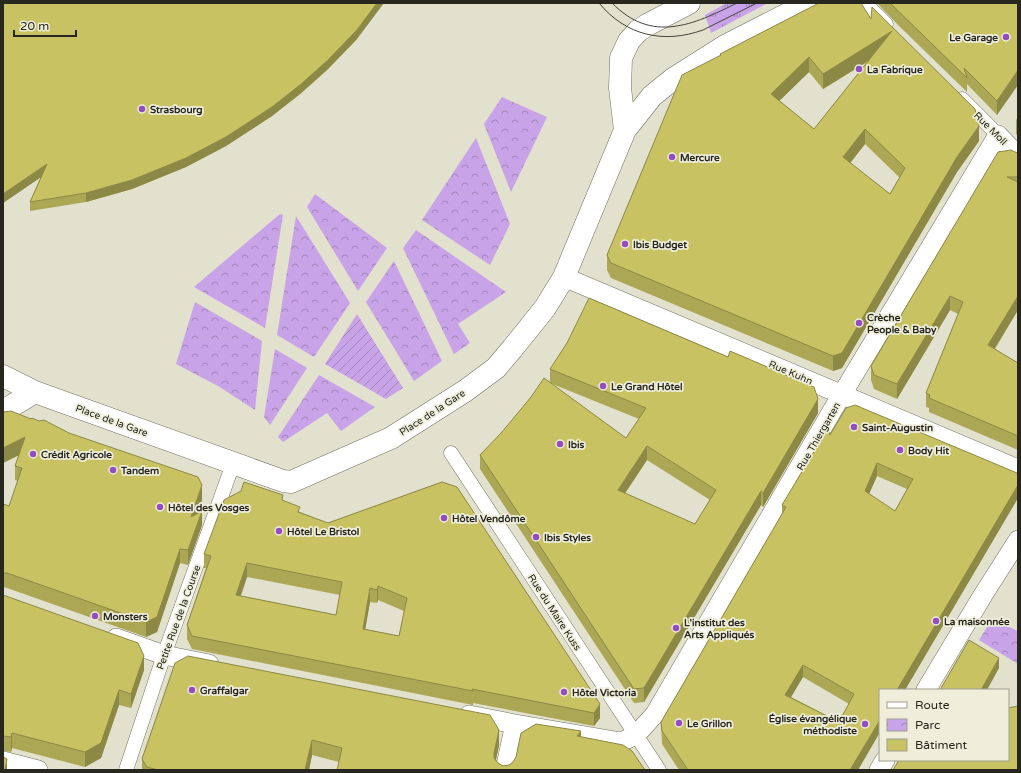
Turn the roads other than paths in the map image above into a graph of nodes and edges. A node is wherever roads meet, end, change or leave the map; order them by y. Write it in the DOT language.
graph roads {
  1 [pos="689,3"];
  2 [pos="809,3"];
  3 [pos="865,3"];
  4 [pos="890,28"];
  5 [pos="951,88"];
  6 [pos="625,130"];
  7 [pos="998,135"];
  8 [pos="1018,156"];
  9 [pos="564,277"];
  10 [pos="3,376"];
  11 [pos="35,392"];
  12 [pos="843,394"];
  13 [pos="3,411"];
  14 [pos="451,453"];
  15 [pos="233,464"];
  16 [pos="1018,469"];
  17 [pos="1018,540"];
  18 [pos="98,632"];
  19 [pos="164,655"];
  20 [pos="226,667"];
  21 [pos="927,689"];
  22 [pos="452,712"];
  23 [pos="515,724"];
  24 [pos="636,735"];
  25 [pos="3,761"];
  26 [pos="884,761"];
  27 [pos="38,770"];
  28 [pos="126,770"];
  29 [pos="505,770"];
  30 [pos="659,770"];
  31 [pos="879,770"];
  1 -- 6 [label="main road, Place de la Gare"];
  2 -- 6 [label="main road"];
  3 -- 4 [label="street"];
  5 -- 7 [label="street, Rue Moll"];
  6 -- 9 [label="main road, Place de la Gare"];
  7 -- 8 [label="street, Rue Moll"];
  7 -- 12 [label="street, Rue Thiergarten"];
  9 -- 12 [label="street, Rue Kuhn"];
  9 -- 15 [label="main road, Place de la Gare"];
  10 -- 11 [label="main road, Place de la Gare"];
  11 -- 13 [label="main road"];
  11 -- 15 [label="main road, Place de la Gare"];
  12 -- 16 [label="street, Rue Kuhn"];
  12 -- 24 [label="street, Rue Thiergarten"];
  14 -- 24 [label="street, Rue du Maire Kuss"];
  15 -- 19 [label="street, Petite Rue de la Course"];
  17 -- 21 [label="street"];
  18 -- 19 [label="street"];
  19 -- 20 [label="street"];
  19 -- 28 [label="street, Petite Rue de la Course"];
  22 -- 23 [label="street"];
  23 -- 24 [label="street"];
  23 -- 29 [label="street"];
  24 -- 30 [label="street, Rue du Maire Kuss"];
  25 -- 27 [label="street"];
  26 -- 31 [label="street"];
}
